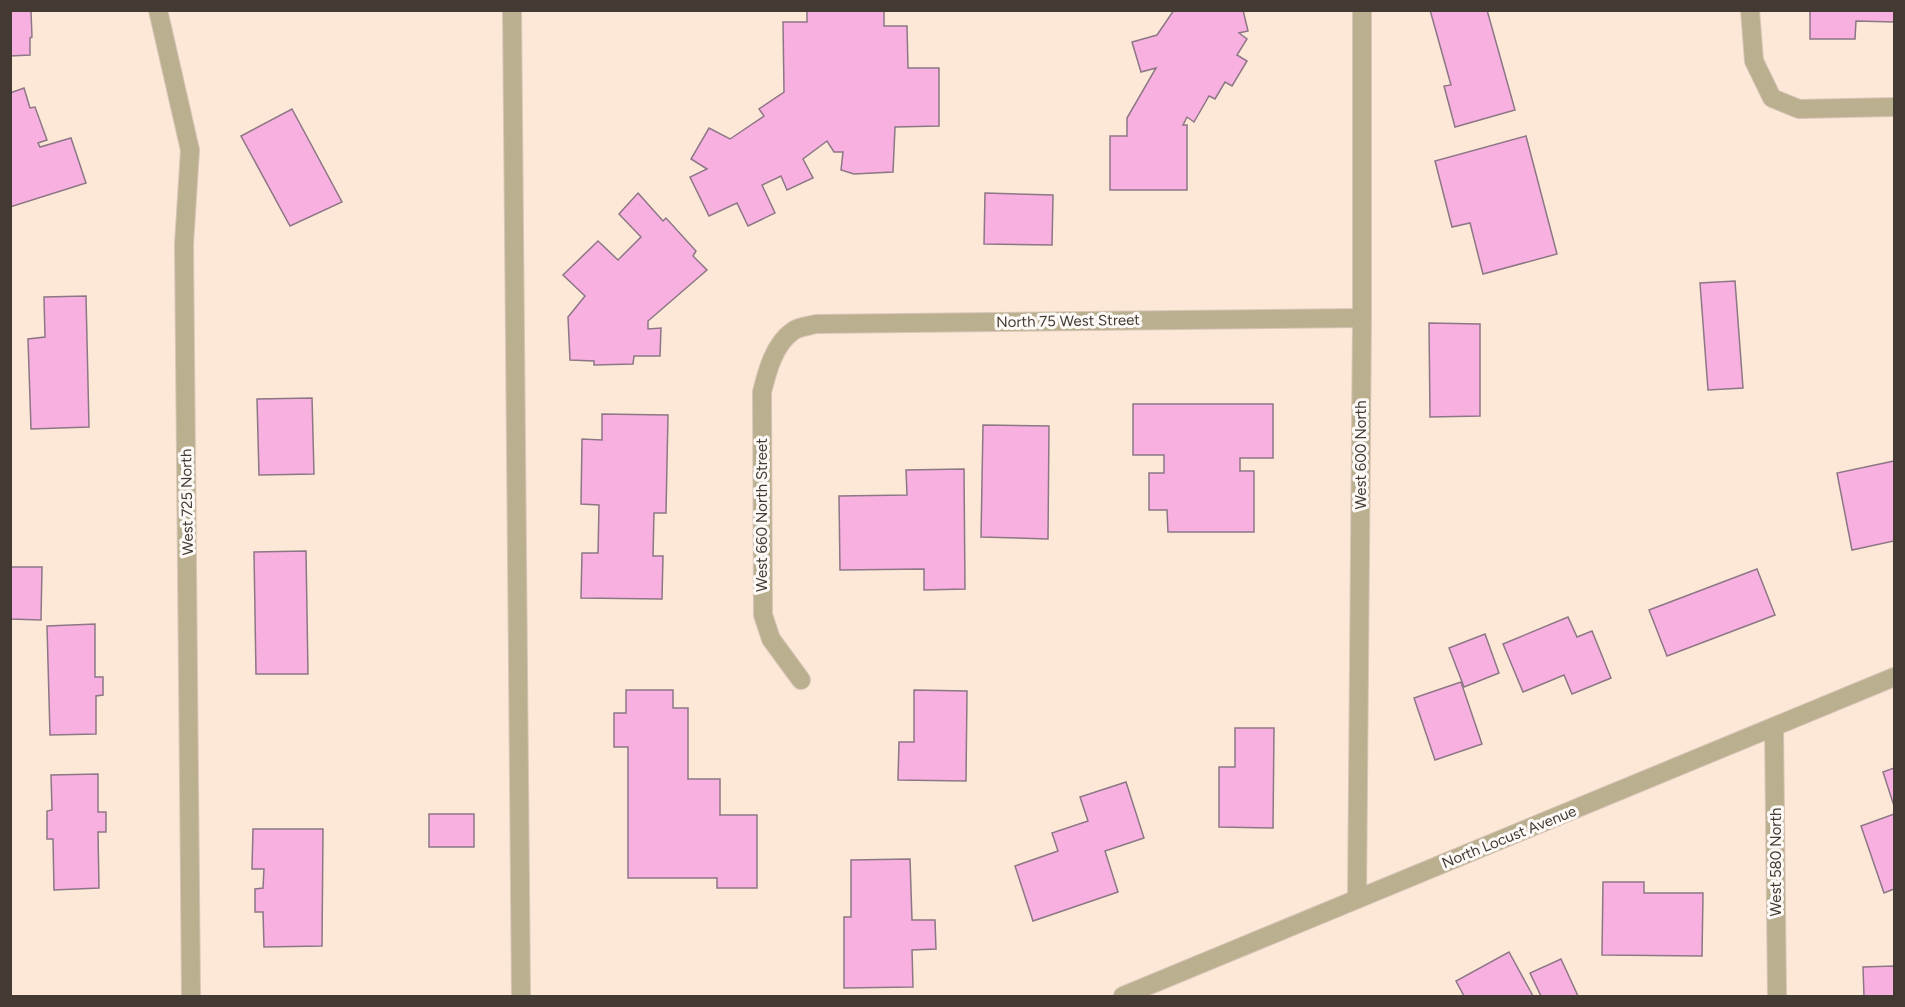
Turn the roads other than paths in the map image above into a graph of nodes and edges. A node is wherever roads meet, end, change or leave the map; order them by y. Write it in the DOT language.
graph roads {
  1 [pos="158,10"];
  2 [pos="512,10"];
  3 [pos="1362,10"];
  4 [pos="1750,10"];
  5 [pos="1894,107"];
  6 [pos="1362,318"];
  7 [pos="781,344"];
  8 [pos="1894,677"];
  9 [pos="801,680"];
  10 [pos="1774,728"];
  11 [pos="1357,899"];
  12 [pos="191,996"];
  13 [pos="521,996"];
  14 [pos="1123,996"];
  15 [pos="1777,996"];
  1 -- 12 [label="street, West 725 North"];
  2 -- 13 [label="street"];
  3 -- 6 [label="street, West 600 North"];
  4 -- 5 [label="street"];
  6 -- 7 [label="street, North 75 West Street"];
  6 -- 11 [label="street, West 600 North"];
  7 -- 9 [label="street, West 660 North Street"];
  8 -- 10 [label="street, North Locust Avenue"];
  10 -- 11 [label="street, North Locust Avenue"];
  10 -- 15 [label="street, West 580 North"];
  11 -- 14 [label="street, North Locust Avenue"];
}
